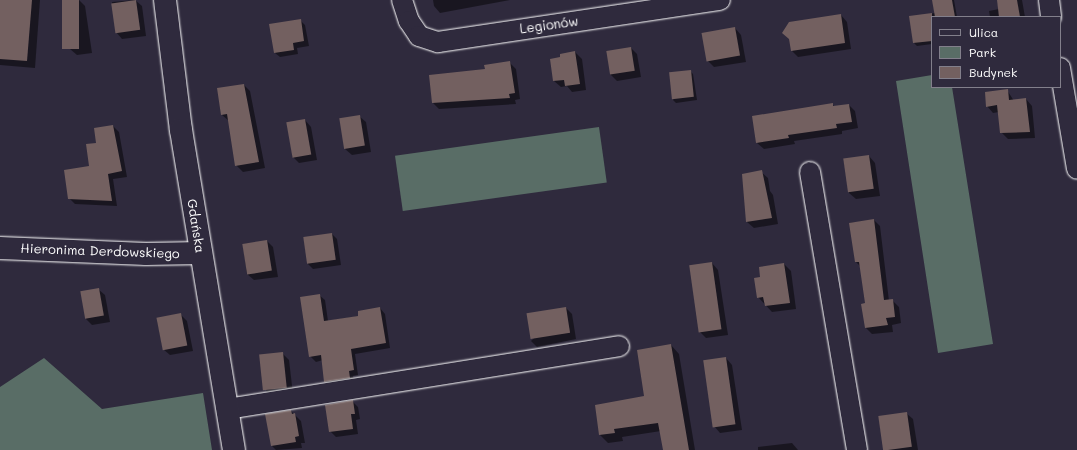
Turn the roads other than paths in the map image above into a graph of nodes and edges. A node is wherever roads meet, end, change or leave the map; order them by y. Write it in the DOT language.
graph roads {
  1 [pos="168,0"];
  2 [pos="402,0"];
  3 [pos="720,0"];
  4 [pos="1049,0"];
  5 [pos="1051,16"];
  6 [pos="1061,74"];
  7 [pos="1077,169"];
  8 [pos="810,172"];
  9 [pos="0,248"];
  10 [pos="201,254"];
  11 [pos="619,346"];
  12 [pos="227,409"];
  13 [pos="234,450"];
  14 [pos="857,450"];
  1 -- 10 [label="main road, Gdańska"];
  2 -- 3 [label="street, Legionów"];
  4 -- 5 [label="street"];
  6 -- 7 [label="street"];
  8 -- 14 [label="street"];
  9 -- 10 [label="main road, Hieronima Derdowskiego"];
  10 -- 12 [label="main road, Gdańska"];
  11 -- 12 [label="street"];
  12 -- 13 [label="main road, Gdańska"];
}
